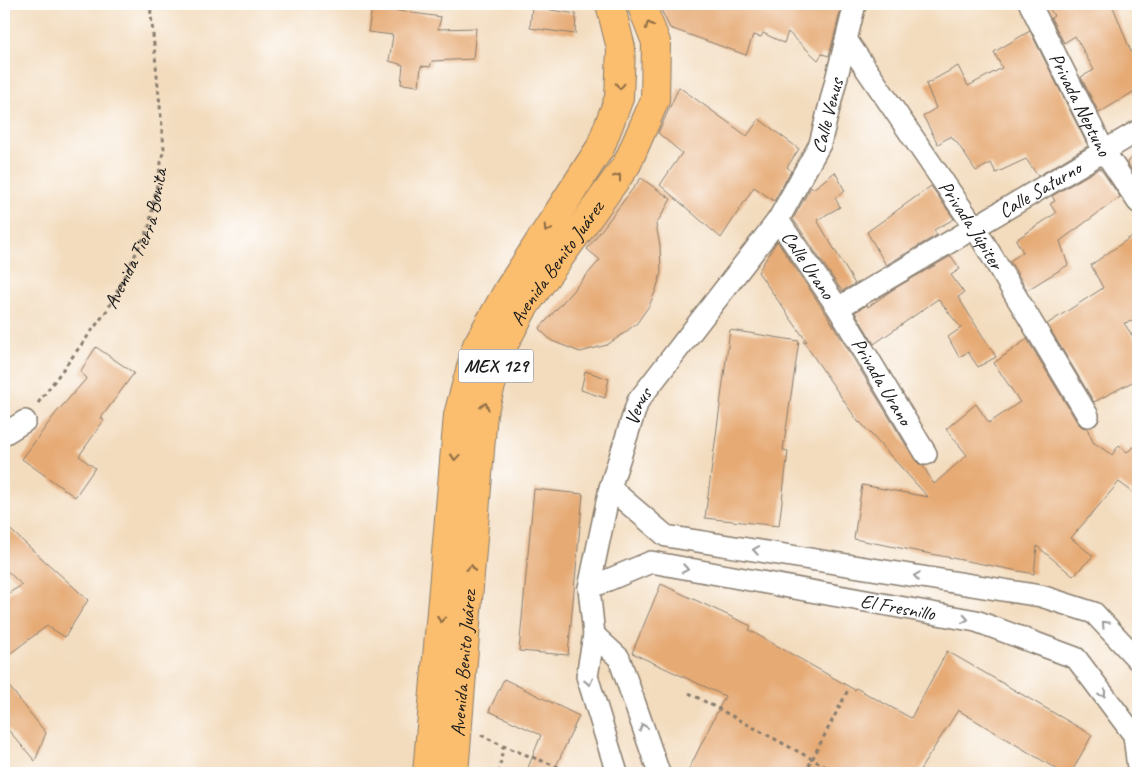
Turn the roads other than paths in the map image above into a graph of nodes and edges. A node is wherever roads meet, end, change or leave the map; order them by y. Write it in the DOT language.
graph roads {
  1 [pos="610,4"];
  2 [pos="641,4"];
  3 [pos="855,4"];
  4 [pos="1030,4"];
  5 [pos="847,41"];
  6 [pos="1138,131"];
  7 [pos="1104,151"];
  8 [pos="1138,202"];
  9 [pos="778,220"];
  10 [pos="975,228"];
  11 [pos="838,308"];
  12 [pos="1088,416"];
  13 [pos="25,421"];
  14 [pos="4,434"];
  15 [pos="926,454"];
  16 [pos="610,488"];
  17 [pos="662,533"];
  18 [pos="651,562"];
  19 [pos="589,588"];
  20 [pos="594,635"];
  21 [pos="1138,660"];
  22 [pos="1138,766"];
  23 [pos="427,773"];
  24 [pos="454,773"];
  25 [pos="617,773"];
  26 [pos="659,773"];
  1 -- 23 [label="main road, Avenida Benito Juárez / MEX 129, one-way"];
  24 -- 2 [label="main road, Avenida Benito Juárez / MEX 129, one-way"];
  3 -- 5 [label="street, Calle Venus"];
  4 -- 7 [label="street, Privada Neptuno"];
  5 -- 9 [label="street, Calle Venus"];
  5 -- 10 [label="street, Privada Júpiter"];
  6 -- 7 [label="street, Calle Saturno"];
  7 -- 8 [label="street, Privada Neptuno"];
  7 -- 10 [label="street, Calle Saturno"];
  9 -- 11 [label="street, Calle Urano"];
  9 -- 16 [label="street, Venus"];
  10 -- 11 [label="street, Calle Saturno"];
  10 -- 12 [label="street, Privada Júpiter"];
  11 -- 15 [label="street, Privada Urano"];
  13 -- 14 [label="street"];
  16 -- 17 [label="street, El Fresnillo"];
  16 -- 19 [label="street, Venus"];
  17 -- 18 [label="street"];
  21 -- 17 [label="street, El Fresnillo, one-way"];
  18 -- 19 [label="street"];
  18 -- 22 [label="street, El Fresnillo, one-way"];
  19 -- 20 [label="street, Venus"];
  20 -- 25 [label="street, Venus, one-way"];
  26 -- 20 [label="street, one-way"];
}
